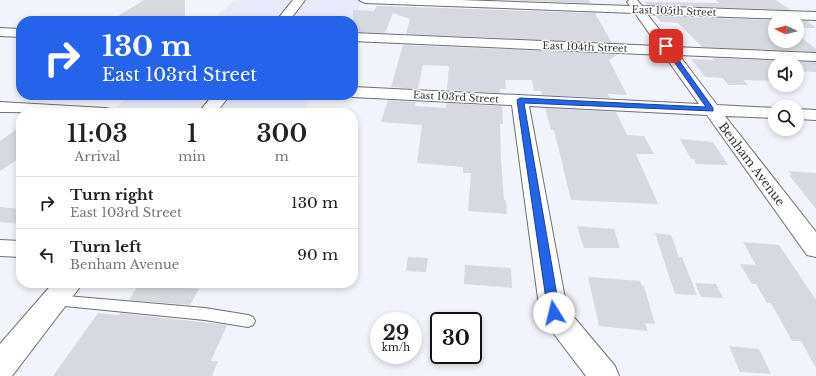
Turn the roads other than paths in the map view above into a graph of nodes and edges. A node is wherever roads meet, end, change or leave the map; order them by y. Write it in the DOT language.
graph roads {
  1 [pos="300,0"];
  2 [pos="364,0"];
  3 [pos="635,5"];
  4 [pos="286,16"];
  5 [pos="816,16"];
  6 [pos="0,32"];
  7 [pos="16,33"];
  8 [pos="358,38"];
  9 [pos="669,50"];
  10 [pos="816,56"];
  11 [pos="358,92"];
  12 [pos="218,100"];
  13 [pos="520,100"];
  14 [pos="0,107"];
  15 [pos="18,108"];
  16 [pos="211,108"];
  17 [pos="711,110"];
  18 [pos="768,113"];
  19 [pos="804,114"];
  20 [pos="816,115"];
  21 [pos="0,248"];
  22 [pos="16,249"];
  23 [pos="816,249"];
  24 [pos="62,291"];
  25 [pos="248,321"];
  26 [pos="0,367"];
  27 [pos="604,376"];
  1 -- 4 [label="main road"];
  2 -- 3 [label="street, East 105th Street"];
  3 -- 5 [label="street, East 105th Street"];
  3 -- 9 [label="street, Benham Avenue"];
  6 -- 7 [label="street"];
  8 -- 9 [label="street, East 104th Street"];
  9 -- 10 [label="street, East 104th Street"];
  9 -- 17 [label="street, Benham Avenue"];
  11 -- 13 [label="street, East 103rd Street"];
  12 -- 16 [label="main road"];
  13 -- 17 [label="street, East 103rd Street"];
  13 -- 27 [label="street"];
  14 -- 15 [label="street"];
  17 -- 18 [label="street, East 103rd Street"];
  17 -- 23 [label="street, Benham Avenue"];
  19 -- 20 [label="street"];
  21 -- 22 [label="street"];
  24 -- 25 [label="lane"];
  24 -- 26 [label="main road"];
}
